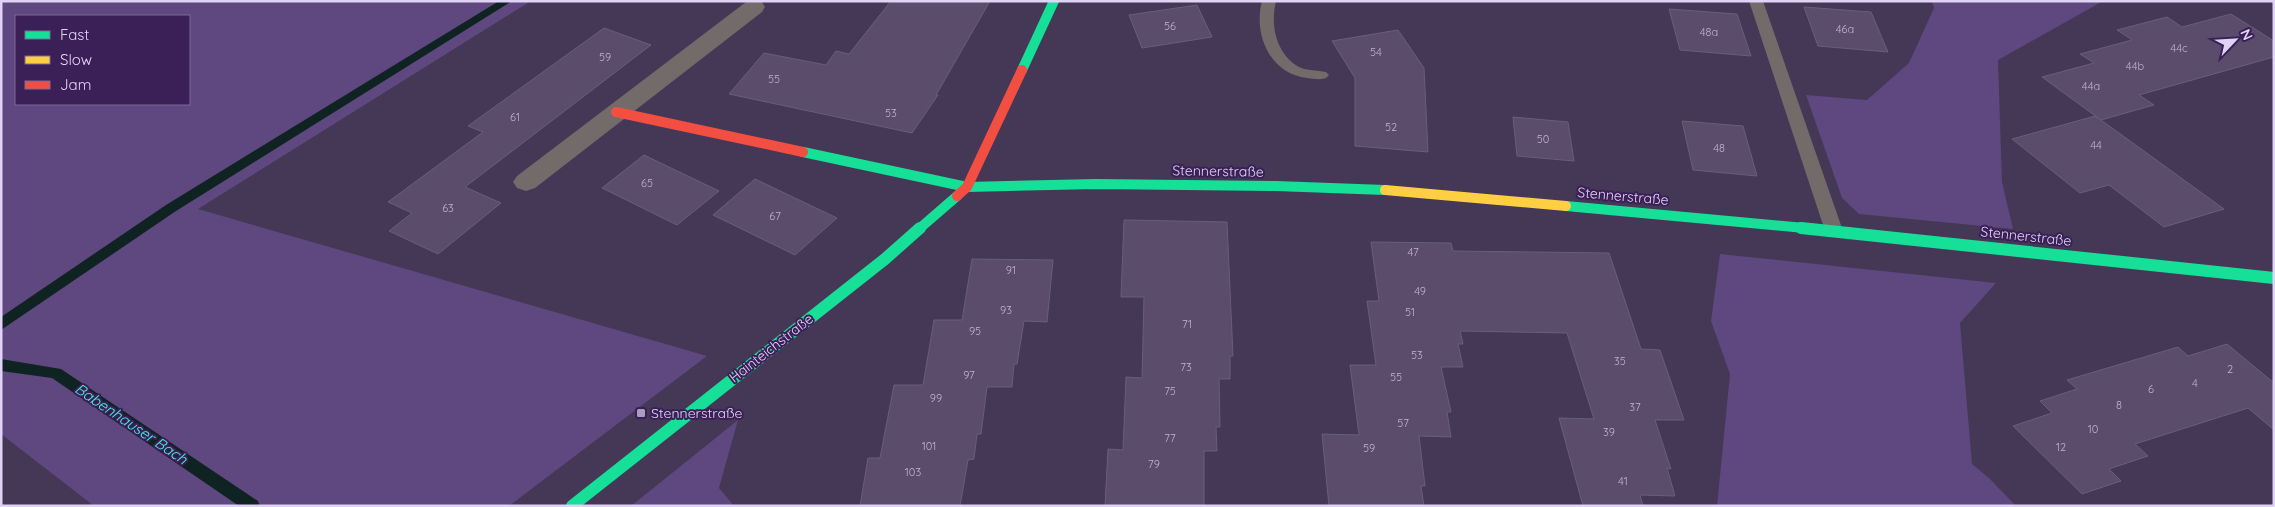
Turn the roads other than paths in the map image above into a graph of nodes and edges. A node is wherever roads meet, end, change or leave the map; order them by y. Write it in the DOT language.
graph roads {
  1 [pos="1054,1"];
  2 [pos="1268,1"];
  3 [pos="1756,1"];
  4 [pos="754,7"];
  5 [pos="1321,75"];
  6 [pos="616,112"];
  7 [pos="526,182"];
  8 [pos="966,187"];
  9 [pos="1834,231"];
  10 [pos="2274,278"];
  11 [pos="572,506"];
  1 -- 8 [label="street, Hainteichstraße"];
  2 -- 5 [label="lane"];
  3 -- 9 [label="lane"];
  4 -- 6 [label="street"];
  6 -- 7 [label="street"];
  6 -- 8 [label="street"];
  8 -- 9 [label="street, Stennerstraße"];
  8 -- 11 [label="street, Hainteichstraße"];
  9 -- 10 [label="street, Stennerstraße"];
}
